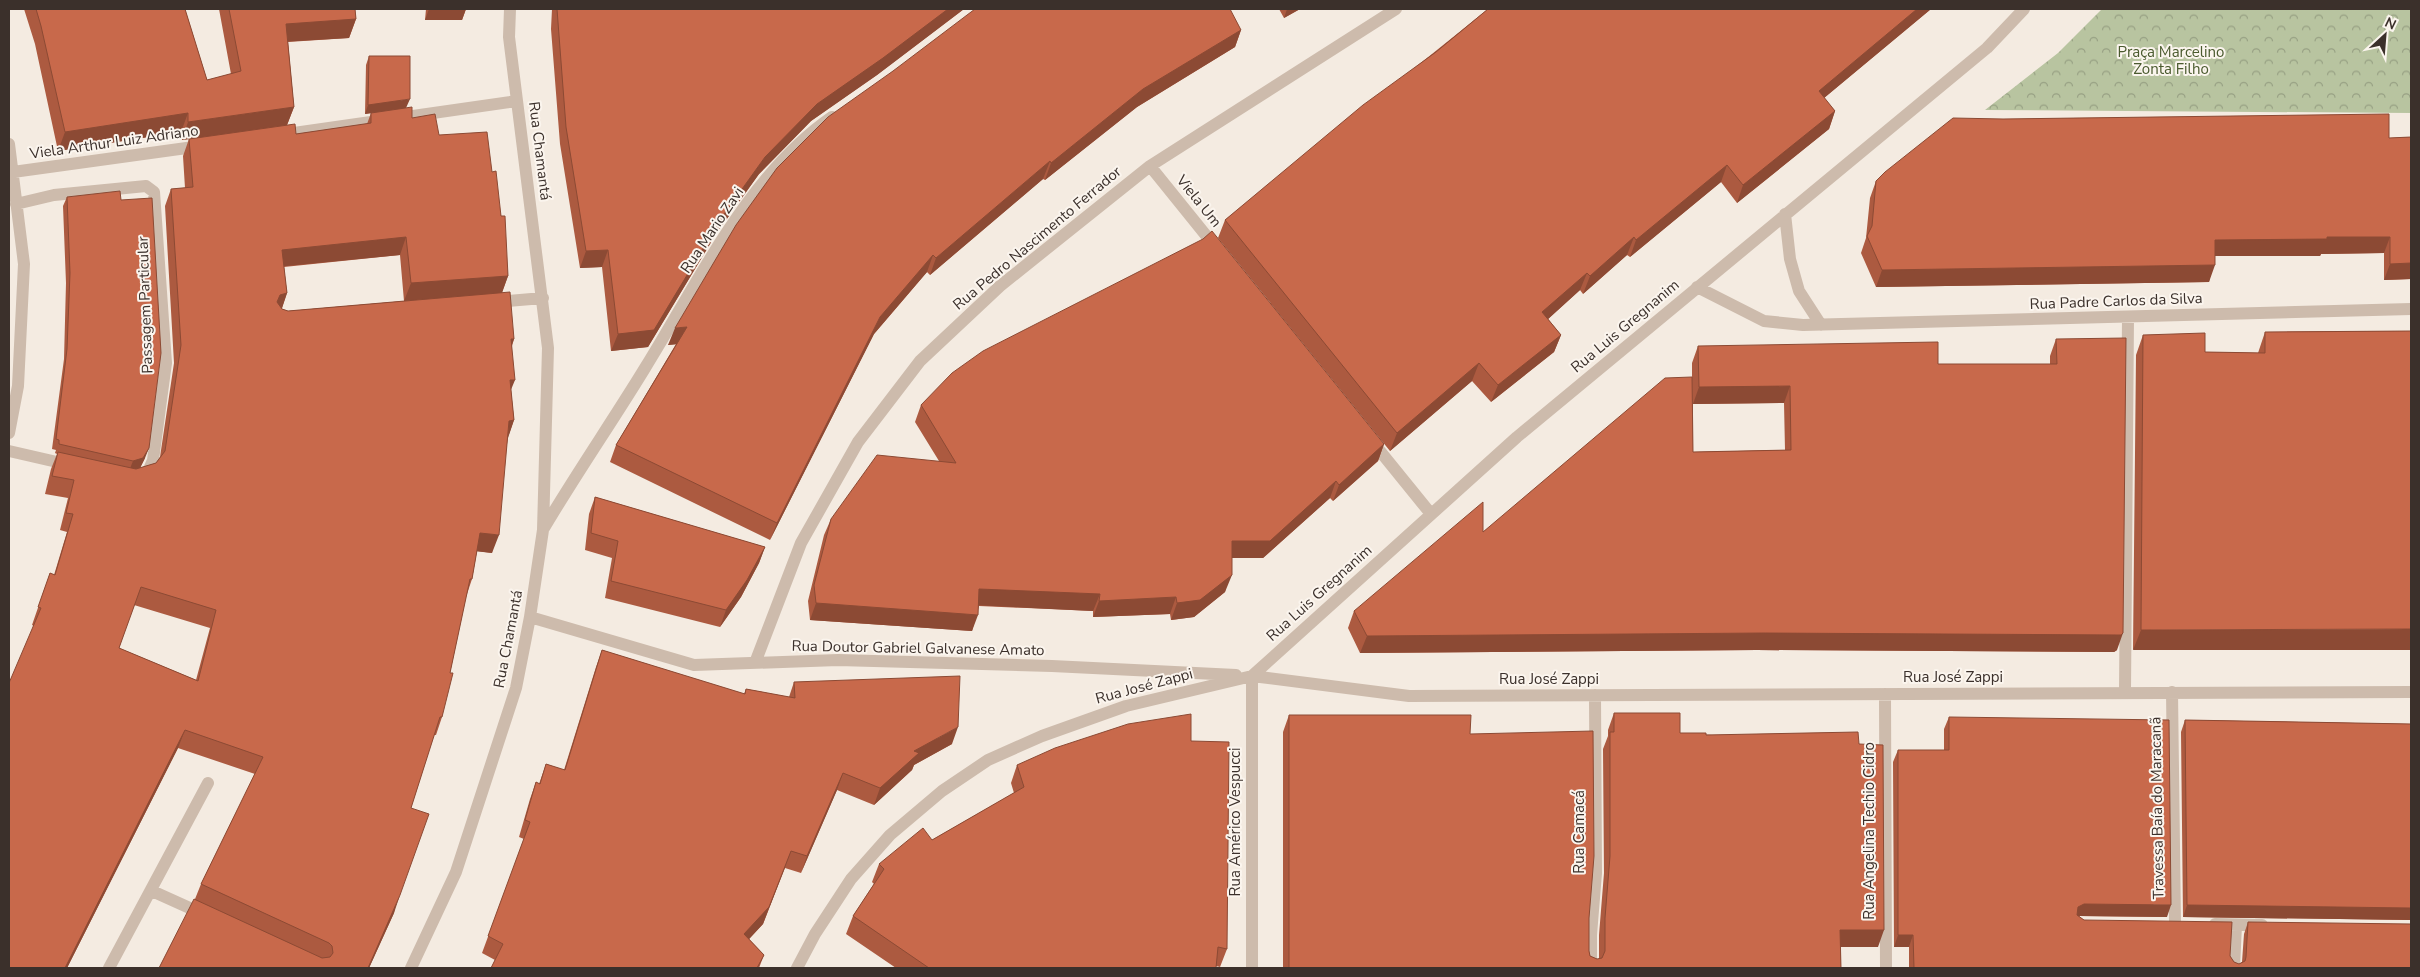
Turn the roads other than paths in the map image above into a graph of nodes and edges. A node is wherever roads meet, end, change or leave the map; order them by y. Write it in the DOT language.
graph roads {
  1 [pos="510,9"];
  2 [pos="1396,9"];
  3 [pos="2024,9"];
  4 [pos="517,100"];
  5 [pos="845,108"];
  6 [pos="263,137"];
  7 [pos="9,144"];
  8 [pos="214,144"];
  9 [pos="1150,166"];
  10 [pos="13,172"];
  11 [pos="16,204"];
  12 [pos="1785,214"];
  13 [pos="1225,259"];
  14 [pos="1697,287"];
  15 [pos="542,298"];
  16 [pos="487,303"];
  17 [pos="2411,309"];
  18 [pos="2128,317"];
  19 [pos="1821,325"];
  20 [pos="1362,429"];
  21 [pos="9,433"];
  22 [pos="9,451"];
  23 [pos="83,468"];
  24 [pos="129,479"];
  25 [pos="1431,514"];
  26 [pos="543,530"];
  27 [pos="530,617"];
  28 [pos="755,663"];
  29 [pos="1252,676"];
  30 [pos="2125,692"];
  31 [pos="2172,692"];
  32 [pos="2411,692"];
  33 [pos="1885,694"];
  34 [pos="1595,695"];
  35 [pos="208,782"];
  36 [pos="152,891"];
  37 [pos="213,919"];
  38 [pos="2175,924"];
  39 [pos="2201,924"];
  40 [pos="2236,925"];
  41 [pos="2275,925"];
  42 [pos="109,968"];
  43 [pos="411,968"];
  44 [pos="797,968"];
  45 [pos="1252,968"];
  46 [pos="1591,968"];
  47 [pos="1886,968"];
  48 [pos="2234,968"];
  1 -- 4 [label="street, Rua Chamantá"];
  2 -- 9 [label="street, Rua Pedro Nascimento Ferrador"];
  3 -- 12 [label="street, Rua Luis Gregnanim"];
  4 -- 6 [label="street"];
  4 -- 15 [label="street, Rua Chamantá"];
  5 -- 26 [label="street, Rua Mario Zavi"];
  7 -- 10 [label="street"];
  8 -- 10 [label="street, Viela Arthur Luiz Adriano"];
  9 -- 13 [label="street, Viela Um"];
  9 -- 28 [label="street, Rua Pedro Nascimento Ferrador"];
  10 -- 11 [label="street"];
  11 -- 21 [label="street"];
  11 -- 24 [label="street, Passagem Particular"];
  12 -- 14 [label="street, Rua Luis Gregnanim"];
  12 -- 19 [label="street"];
  14 -- 19 [label="street, Rua Padre Carlos da Silva"];
  14 -- 25 [label="street, Rua Luis Gregnanim"];
  15 -- 16 [label="street"];
  15 -- 26 [label="street, Rua Chamantá"];
  17 -- 18 [label="street, Rua Padre Carlos da Silva"];
  18 -- 19 [label="street, Rua Padre Carlos da Silva"];
  18 -- 30 [label="street"];
  20 -- 25 [label="street"];
  22 -- 23 [label="street"];
  25 -- 29 [label="street, Rua Luis Gregnanim"];
  26 -- 27 [label="street, Rua Chamantá"];
  27 -- 28 [label="street, Rua Doutor Gabriel Galvanese Amato"];
  27 -- 43 [label="street, Rua Chamantá"];
  28 -- 29 [label="street, Rua Doutor Gabriel Galvanese Amato"];
  29 -- 34 [label="street, Rua José Zappi"];
  29 -- 44 [label="street, Rua José Zappi"];
  29 -- 45 [label="street, Rua Américo Vespucci"];
  30 -- 31 [label="street, Rua José Zappi"];
  30 -- 33 [label="street, Rua José Zappi"];
  31 -- 32 [label="street, Rua José Zappi"];
  31 -- 38 [label="street, Travessa Baía do Maracanã"];
  33 -- 34 [label="street, Rua José Zappi"];
  33 -- 47 [label="street, Rua Angelina Techio Cidro"];
  34 -- 46 [label="street, Rua Camacá"];
  35 -- 36 [label="street"];
  36 -- 37 [label="street"];
  36 -- 42 [label="street"];
  39 -- 40 [label="street"];
  40 -- 41 [label="street"];
  40 -- 48 [label="street"];
}
